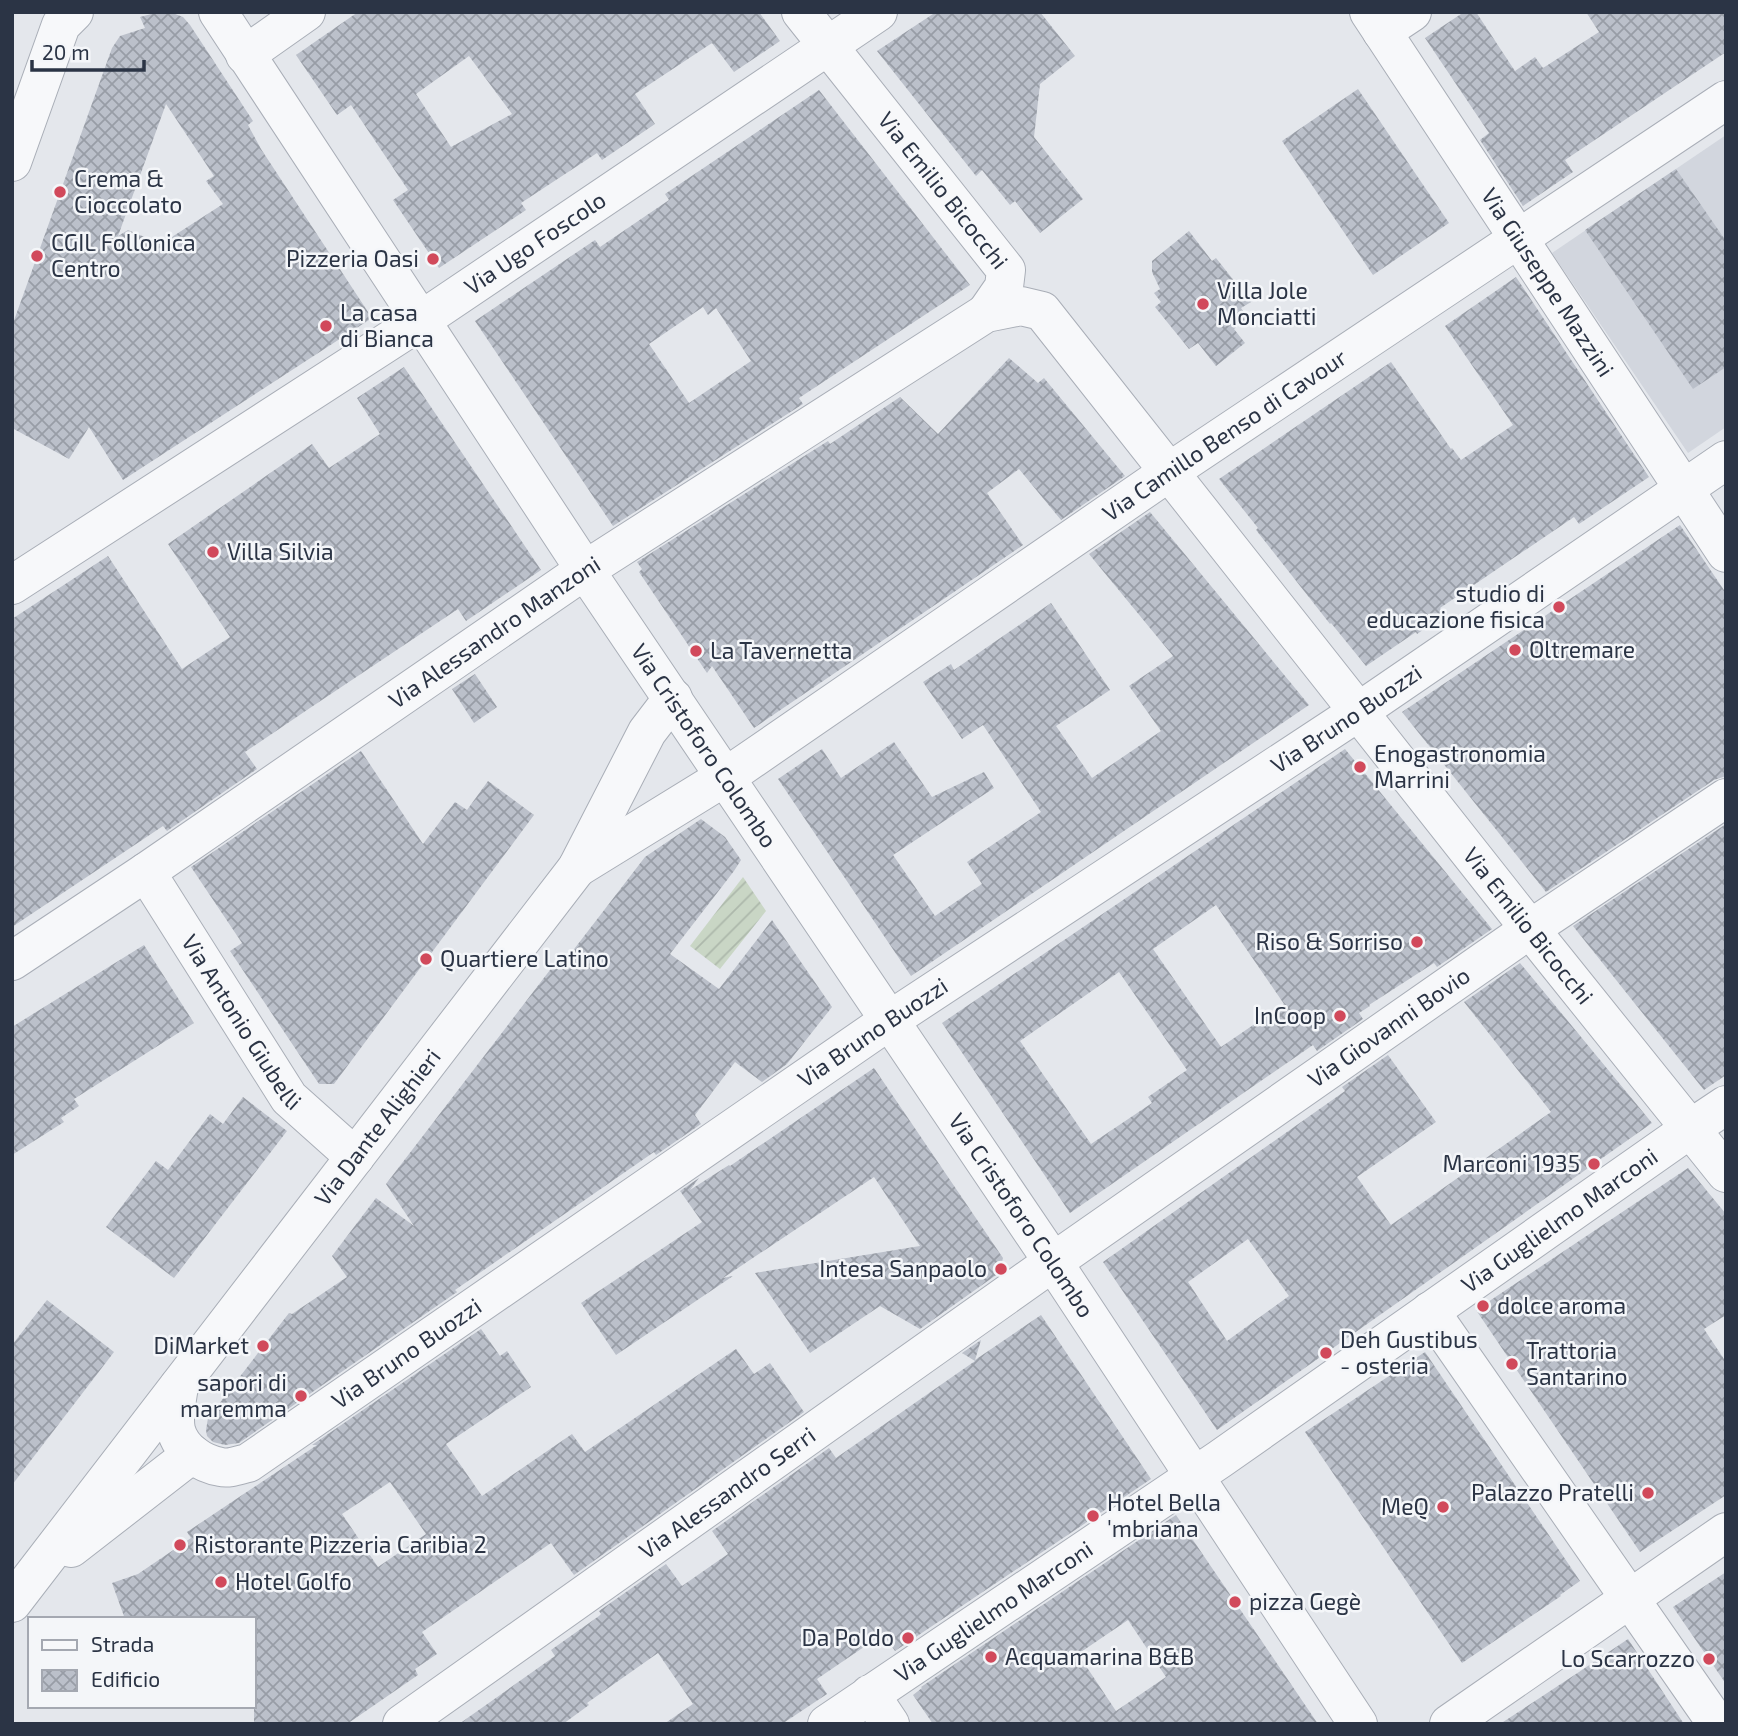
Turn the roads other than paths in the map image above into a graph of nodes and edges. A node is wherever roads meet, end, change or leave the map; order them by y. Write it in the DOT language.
graph roads {
  1 [pos="218,12"];
  2 [pos="306,12"];
  3 [pos="802,12"];
  4 [pos="878,12"];
  5 [pos="63,17"];
  6 [pos="1388,19"];
  7 [pos="827,46"];
  8 [pos="245,55"];
  9 [pos="1726,100"];
  10 [pos="12,163"];
  11 [pos="1518,238"];
  12 [pos="986,313"];
  13 [pos="420,321"];
  14 [pos="1726,460"];
  15 [pos="1169,472"];
  16 [pos="1683,489"];
  17 [pos="1726,553"];
  18 [pos="585,570"];
  19 [pos="12,585"];
  20 [pos="673,698"];
  21 [pos="1358,712"];
  22 [pos="726,777"];
  23 [pos="1726,798"];
  24 [pos="577,868"];
  25 [pos="146,872"];
  26 [pos="1530,929"];
  27 [pos="12,961"];
  28 [pos="890,1020"];
  29 [pos="1726,1105"];
  30 [pos="1690,1129"];
  31 [pos="355,1157"];
  32 [pos="1726,1173"];
  33 [pos="1054,1262"];
  34 [pos="1430,1311"];
  35 [pos="179,1387"];
  36 [pos="192,1454"];
  37 [pos="1195,1475"];
  38 [pos="1726,1532"];
  39 [pos="20,1592"];
  40 [pos="1629,1598"];
  41 [pos="880,1709"];
  42 [pos="402,1724"];
  43 [pos="827,1724"];
  44 [pos="1358,1724"];
  45 [pos="1449,1724"];
  46 [pos="1717,1724"];
  1 -- 8 [label="street, Via Cristoforo Colombo"];
  2 -- 8 [label="street"];
  3 -- 7 [label="street, Via Emilio Bicocchi"];
  4 -- 7 [label="street, Via Ugo Foscolo"];
  5 -- 10 [label="street"];
  6 -- 11 [label="street, Via Giuseppe Mazzini"];
  7 -- 12 [label="street, Via Emilio Bicocchi"];
  7 -- 13 [label="street, Via Ugo Foscolo"];
  8 -- 13 [label="street, Via Cristoforo Colombo"];
  9 -- 11 [label="street, Via Camillo Benso di Cavour"];
  11 -- 15 [label="street, Via Camillo Benso di Cavour"];
  11 -- 16 [label="street, Via Giuseppe Mazzini"];
  12 -- 15 [label="street, Via Emilio Bicocchi"];
  12 -- 18 [label="street, Via Alessandro Manzoni"];
  13 -- 18 [label="street, Via Cristoforo Colombo"];
  13 -- 19 [label="street, Via Ugo Foscolo"];
  14 -- 16 [label="street, Via Bruno Buozzi"];
  15 -- 21 [label="street, Via Emilio Bicocchi"];
  15 -- 22 [label="street, Via Camillo Benso di Cavour"];
  16 -- 17 [label="street, Via Giuseppe Mazzini"];
  16 -- 21 [label="street, Via Bruno Buozzi"];
  18 -- 20 [label="street, Via Cristoforo Colombo"];
  18 -- 25 [label="street, Via Alessandro Manzoni"];
  20 -- 22 [label="street, Via Cristoforo Colombo"];
  20 -- 24 [label="street, Via Dante Alighieri"];
  21 -- 26 [label="street, Via Emilio Bicocchi"];
  21 -- 28 [label="street, Via Bruno Buozzi"];
  22 -- 24 [label="street, Via Dante Alighieri"];
  22 -- 28 [label="street, Via Cristoforo Colombo"];
  23 -- 26 [label="street, Via Giovanni Bovio"];
  24 -- 31 [label="street, Via Dante Alighieri"];
  25 -- 27 [label="street, Via Alessandro Manzoni"];
  25 -- 31 [label="street, Via Antonio Giubelli"];
  26 -- 30 [label="street, Via Emilio Bicocchi"];
  26 -- 33 [label="street, Via Giovanni Bovio"];
  28 -- 33 [label="street, Via Cristoforo Colombo"];
  28 -- 36 [label="street, Via Bruno Buozzi"];
  29 -- 30 [label="street, Via Guglielmo Marconi"];
  30 -- 32 [label="street, Via Emilio Bicocchi"];
  30 -- 34 [label="street, Via Guglielmo Marconi"];
  31 -- 35 [label="street, Via Dante Alighieri"];
  33 -- 37 [label="street, Via Cristoforo Colombo"];
  33 -- 42 [label="street, Via Alessandro Serri"];
  34 -- 37 [label="street, Via Guglielmo Marconi"];
  34 -- 40 [label="street"];
  35 -- 36 [label="street"];
  35 -- 39 [label="street, Via Dante Alighieri"];
  36 -- 39 [label="street"];
  37 -- 41 [label="street, Via Guglielmo Marconi"];
  37 -- 44 [label="street, Via Cristoforo Colombo"];
  38 -- 40 [label="street"];
  40 -- 45 [label="street"];
  40 -- 46 [label="street"];
  41 -- 43 [label="street, Via Guglielmo Marconi"];
}
